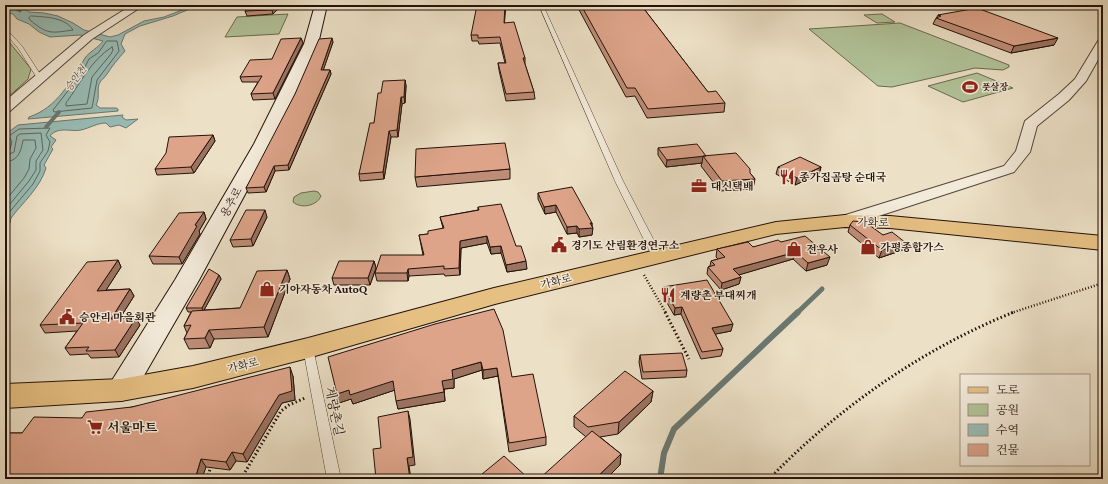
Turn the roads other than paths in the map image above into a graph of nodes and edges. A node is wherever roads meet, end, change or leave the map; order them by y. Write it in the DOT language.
graph roads {
  1 [pos="139,5"];
  2 [pos="321,5"];
  3 [pos="541,5"];
  4 [pos="5,30"];
  5 [pos="1103,41"];
  6 [pos="40,77"];
  7 [pos="5,108"];
  8 [pos="845,221"];
  9 [pos="1103,243"];
  10 [pos="646,258"];
  11 [pos="308,348"];
  12 [pos="121,390"];
  13 [pos="8,398"];
  14 [pos="334,479"];
  1 -- 6 [label="street"];
  2 -- 12 [label="street, 용추로"];
  3 -- 10 [label="lane"];
  4 -- 6 [label="lane"];
  5 -- 8 [label="street"];
  6 -- 7 [label="street"];
  8 -- 9 [label="main road, 가화로"];
  8 -- 10 [label="main road, 가화로"];
  10 -- 11 [label="main road, 가화로"];
  11 -- 12 [label="main road, 가화로"];
  11 -- 14 [label="lane, 계량촌길"];
  12 -- 13 [label="main road, 가화로"];
}
